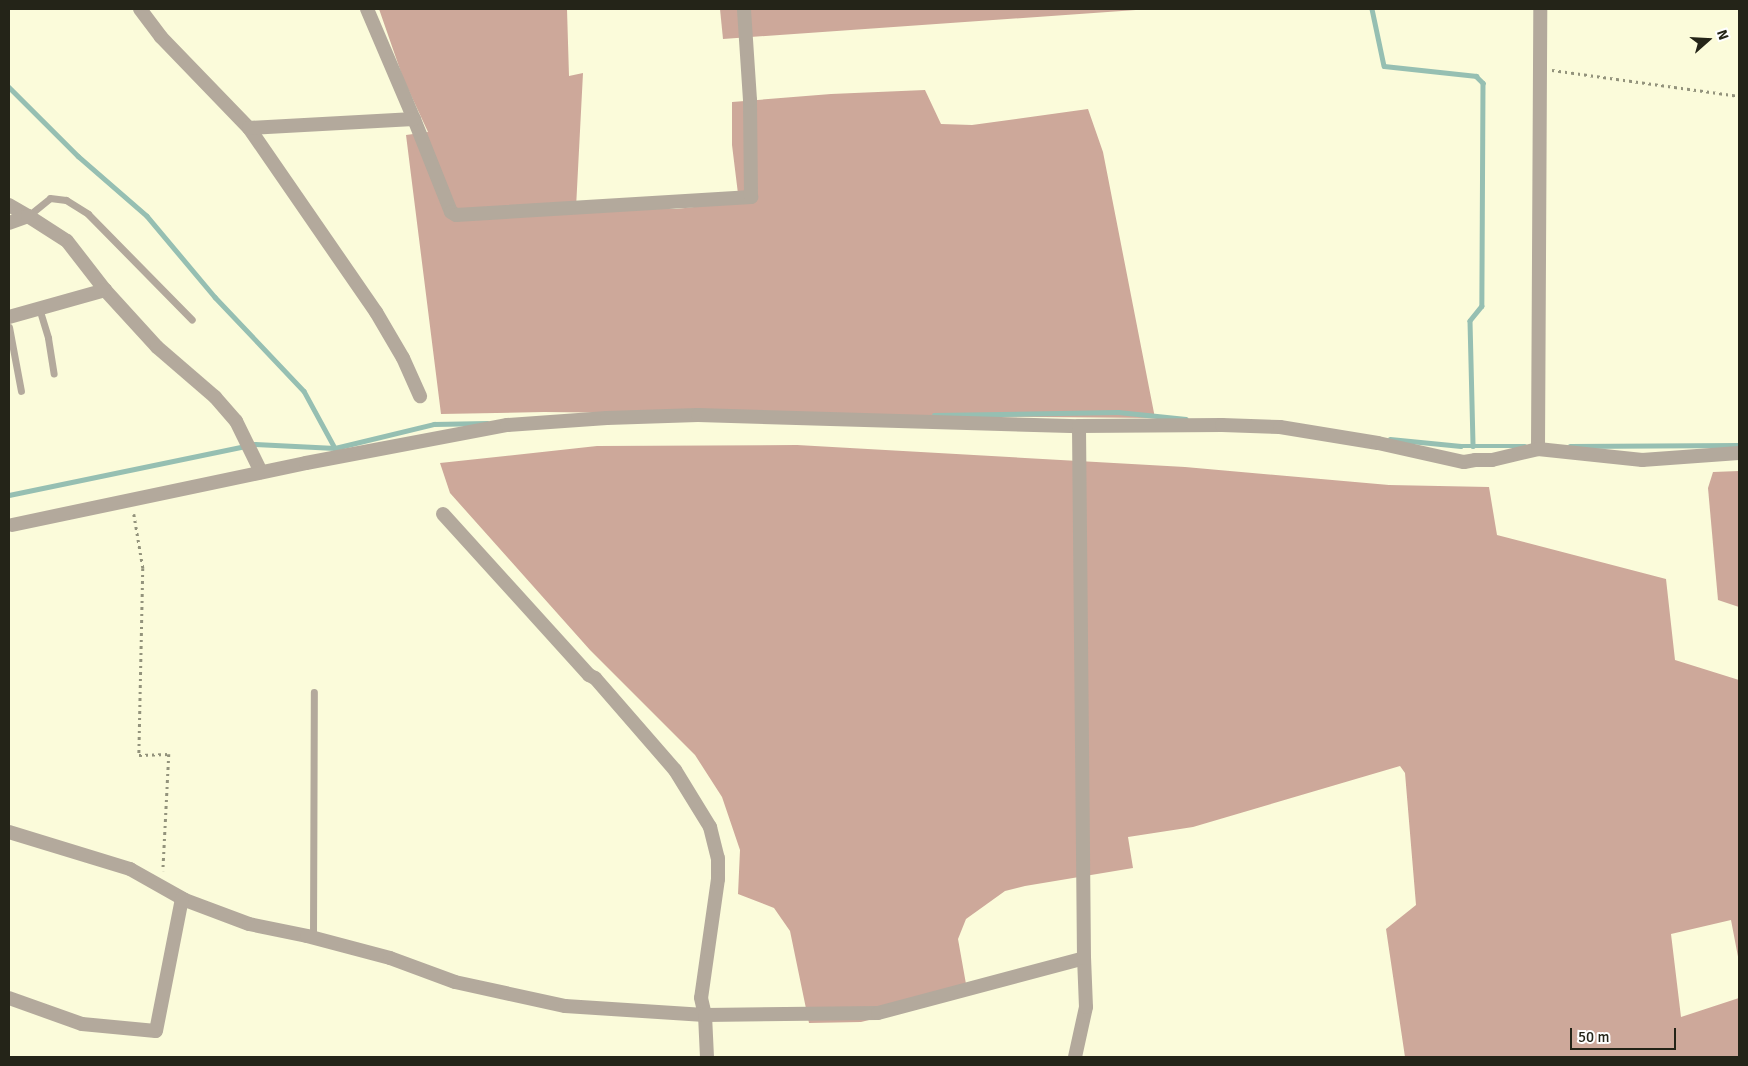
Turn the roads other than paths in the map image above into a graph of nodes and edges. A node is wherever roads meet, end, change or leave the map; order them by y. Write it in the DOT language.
graph roads {
  1 [pos="140,9"];
  2 [pos="367,9"];
  3 [pos="744,9"];
  4 [pos="1540,9"];
  5 [pos="414,119"];
  6 [pos="249,128"];
  7 [pos="9,205"];
  8 [pos="28,216"];
  9 [pos="9,223"];
  10 [pos="105,290"];
  11 [pos="39,308"];
  12 [pos="9,317"];
  13 [pos="192,320"];
  14 [pos="9,327"];
  15 [pos="54,374"];
  16 [pos="21,391"];
  17 [pos="420,396"];
  18 [pos="1079,426"];
  19 [pos="1538,450"];
  20 [pos="1739,453"];
  21 [pos="261,472"];
  22 [pos="443,514"];
  23 [pos="10,526"];
  24 [pos="314,692"];
  25 [pos="9,832"];
  26 [pos="182,898"];
  27 [pos="313,938"];
  28 [pos="1084,958"];
  29 [pos="9,998"];
  30 [pos="705,1015"];
  31 [pos="707,1057"];
  32 [pos="1075,1057"];
  1 -- 6 [label="street"];
  2 -- 5 [label="street"];
  3 -- 5 [label="street"];
  4 -- 19 [label="street"];
  5 -- 6 [label="street"];
  6 -- 17 [label="street"];
  7 -- 8 [label="street"];
  8 -- 9 [label="street"];
  8 -- 10 [label="street"];
  8 -- 13 [label="lane"];
  10 -- 11 [label="street"];
  10 -- 21 [label="street"];
  11 -- 12 [label="street"];
  11 -- 15 [label="lane"];
  14 -- 16 [label="lane"];
  18 -- 19 [label="street"];
  18 -- 21 [label="street"];
  18 -- 28 [label="street"];
  19 -- 20 [label="street"];
  21 -- 23 [label="street"];
  22 -- 30 [label="street"];
  24 -- 27 [label="lane"];
  25 -- 26 [label="street"];
  26 -- 27 [label="street"];
  26 -- 29 [label="street"];
  27 -- 30 [label="street"];
  28 -- 30 [label="street"];
  28 -- 32 [label="street"];
  30 -- 31 [label="street"];
}
